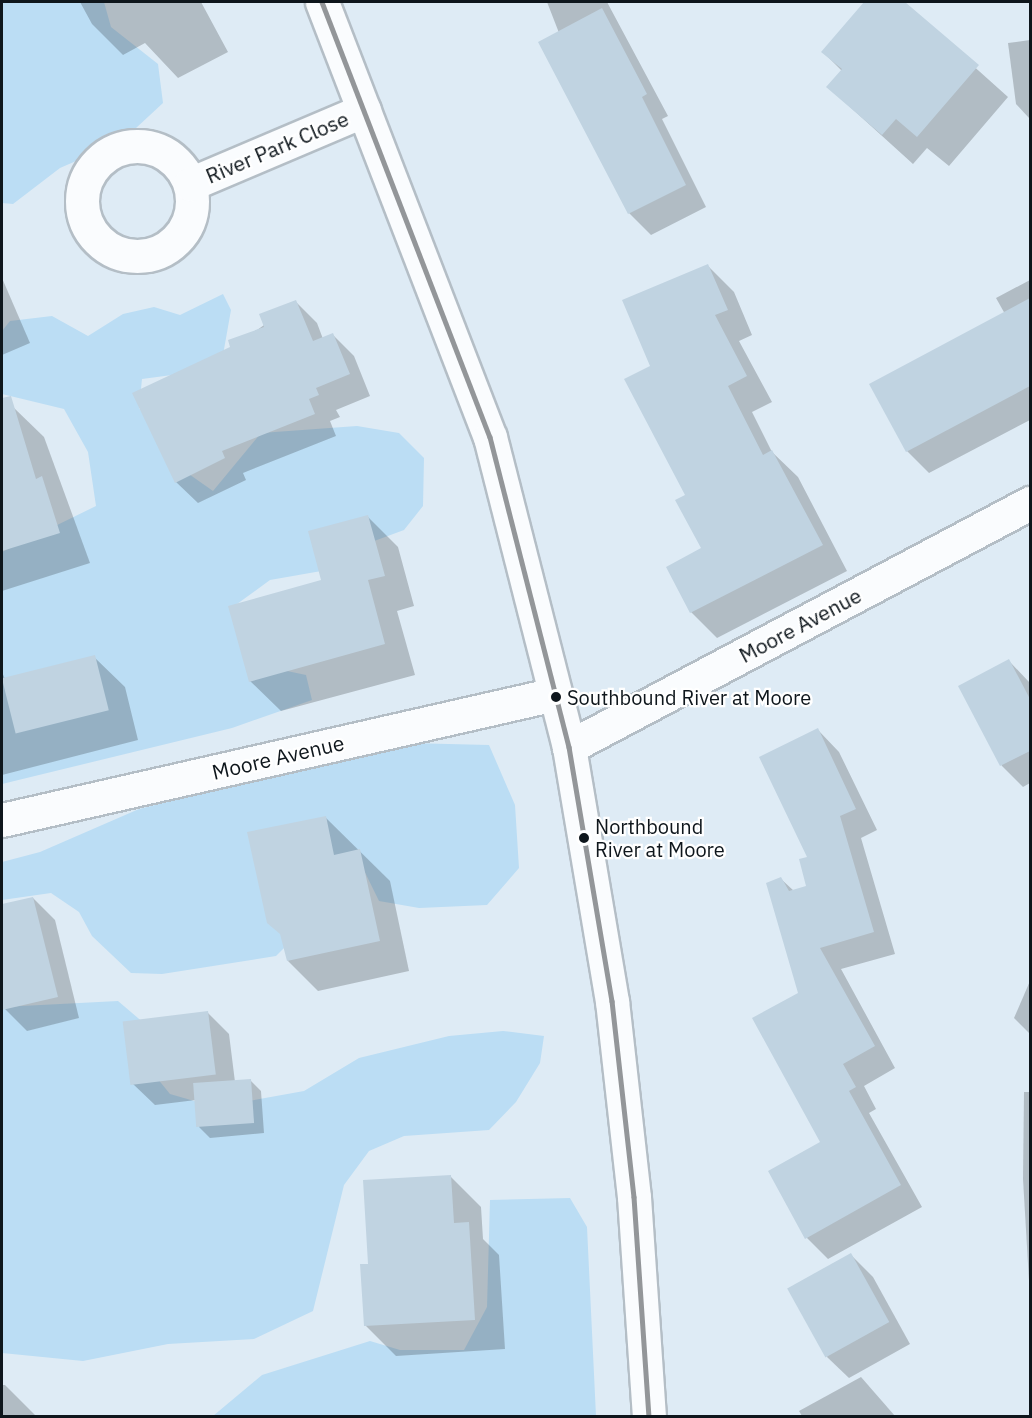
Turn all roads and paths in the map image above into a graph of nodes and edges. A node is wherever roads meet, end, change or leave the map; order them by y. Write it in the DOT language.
graph roads {
  1 [pos="322,2"];
  2 [pos="364,110"];
  3 [pos="190,184"];
  4 [pos="1030,503"];
  5 [pos="555,694"];
  6 [pos="568,747"];
  7 [pos="2,820"];
  8 [pos="649,1416"];
  1 -- 2 [label="street"];
  2 -- 3 [label="street, River Park Close"];
  2 -- 5 [label="street"];
  4 -- 6 [label="street, Moore Avenue"];
  5 -- 6 [label="street"];
  5 -- 7 [label="street, Moore Avenue"];
  6 -- 8 [label="street"];
}
